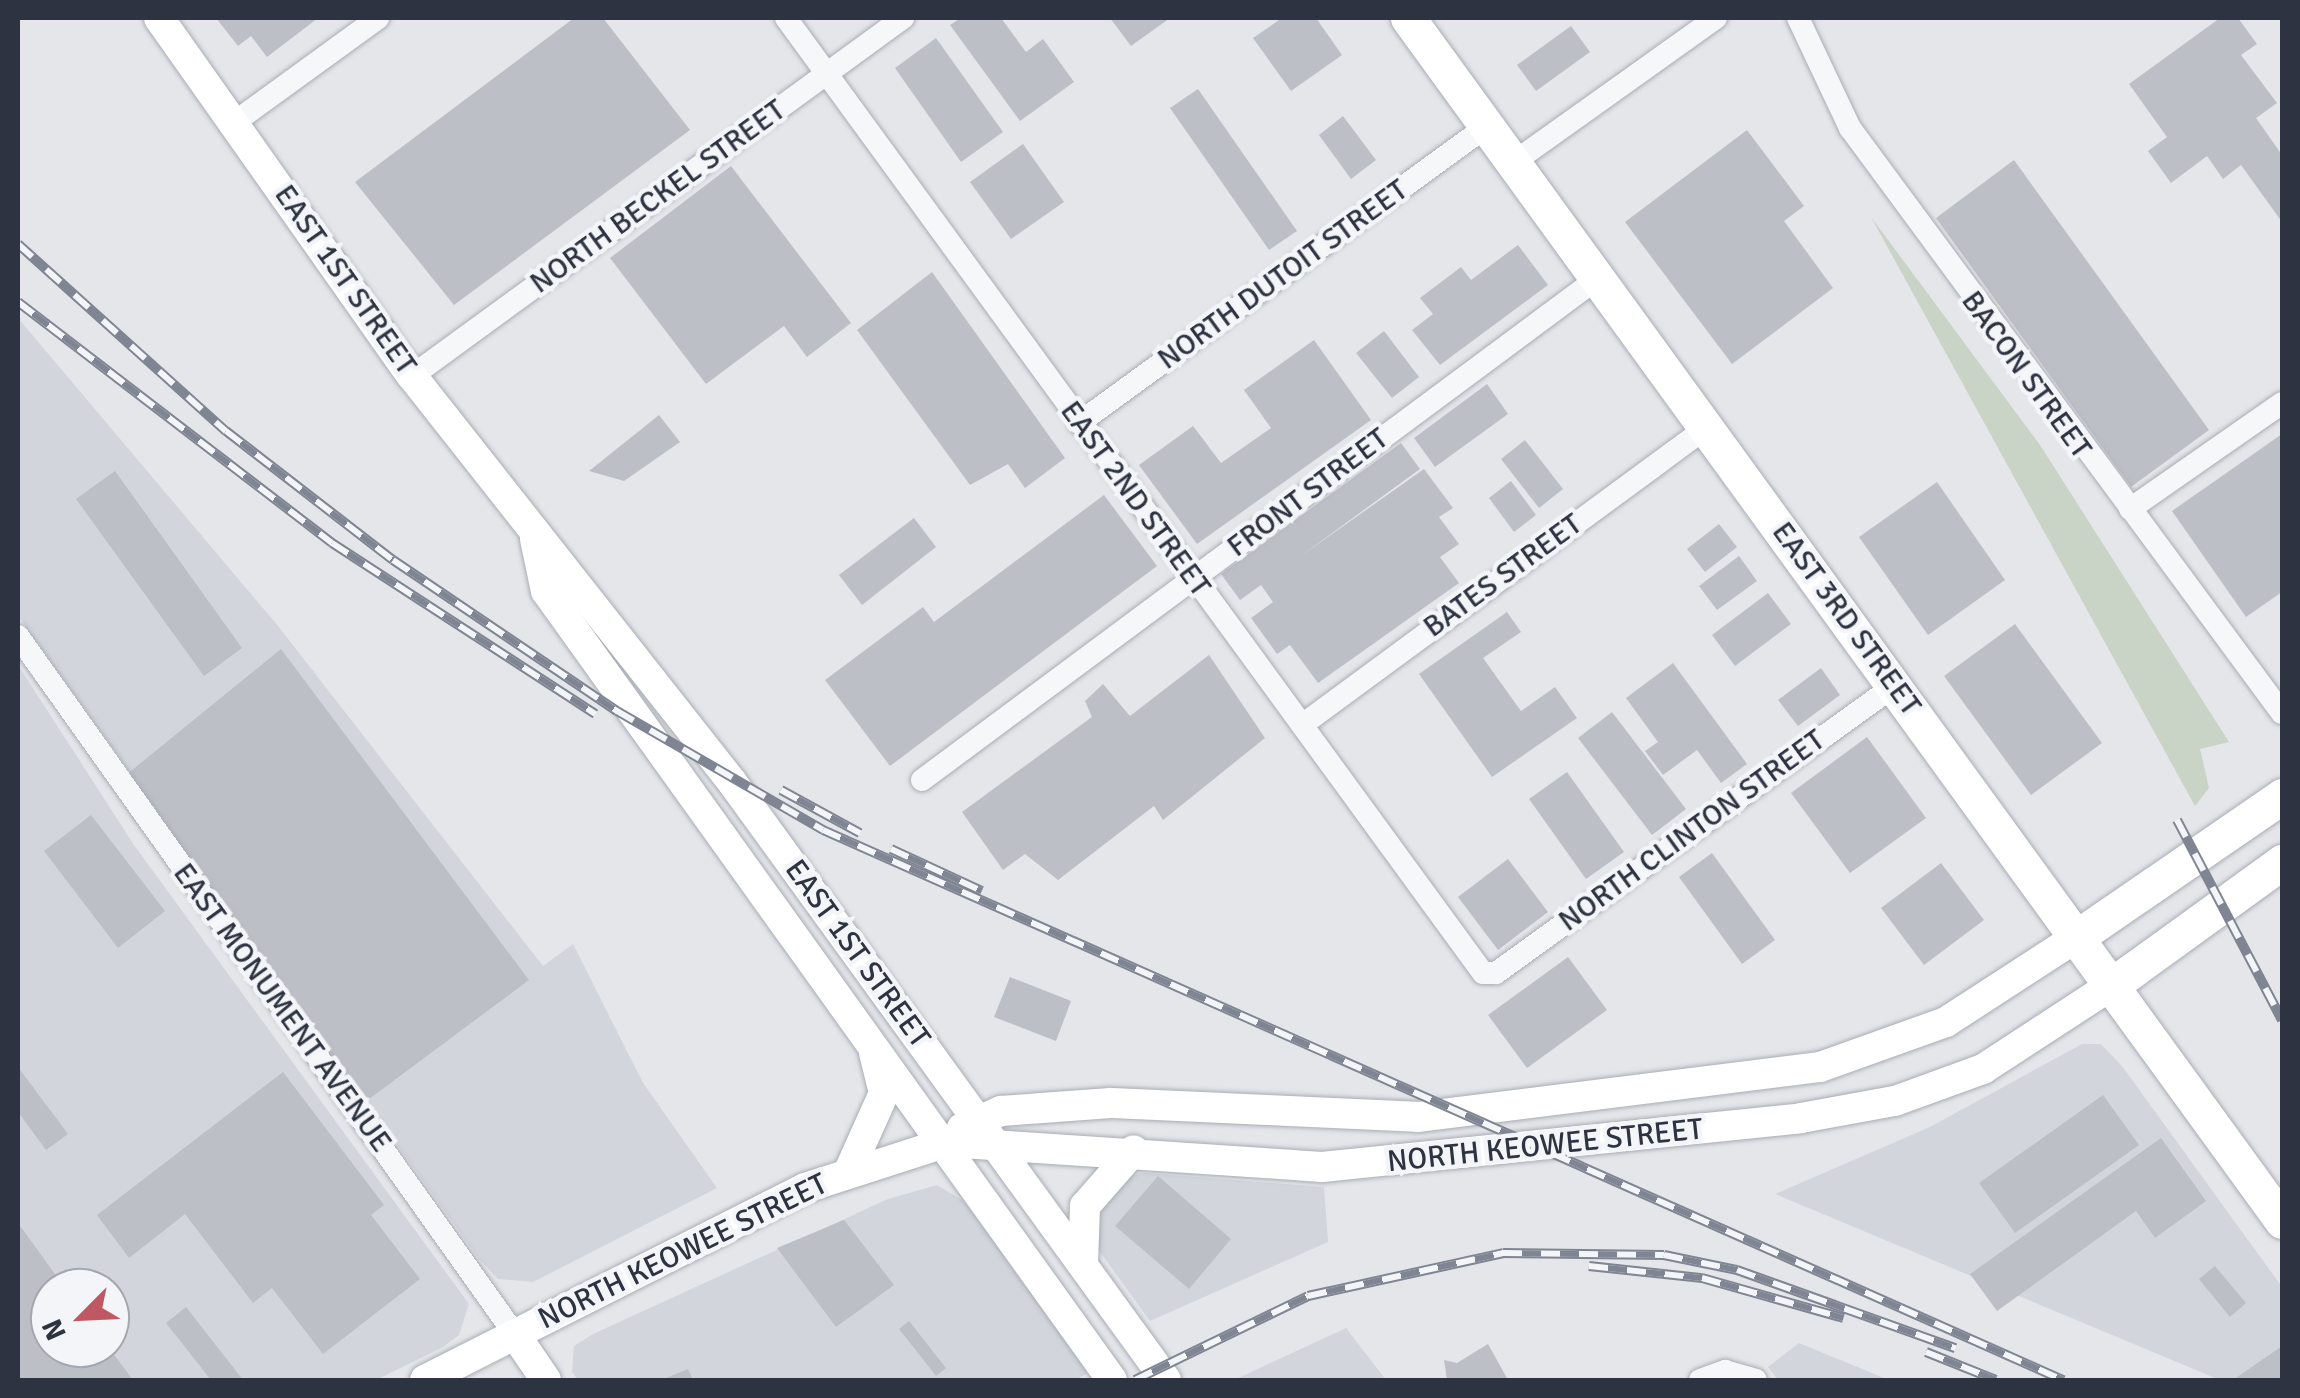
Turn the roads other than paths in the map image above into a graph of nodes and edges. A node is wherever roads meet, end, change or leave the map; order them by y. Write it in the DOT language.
graph roads {
  1 [pos="158,18"];
  2 [pos="378,18"];
  3 [pos="786,18"];
  4 [pos="904,18"];
  5 [pos="1408,18"];
  6 [pos="1716,18"];
  7 [pos="1798,18"];
  8 [pos="826,73"];
  9 [pos="235,122"];
  10 [pos="1487,126"];
  11 [pos="1514,162"];
  12 [pos="1598,278"];
  13 [pos="412,376"];
  14 [pos="2282,403"];
  15 [pos="1079,423"];
  16 [pos="1706,428"];
  17 [pos="2130,509"];
  18 [pos="535,539"];
  19 [pos="1193,578"];
  20 [pos="18,636"];
  21 [pos="1894,686"];
  22 [pos="2282,713"];
  23 [pos="1302,725"];
  24 [pos="922,780"];
  25 [pos="2282,796"];
  26 [pos="2282,862"];
  27 [pos="2077,938"];
  28 [pos="1489,974"];
  29 [pos="2112,985"];
  30 [pos="870,1036"];
  31 [pos="976,1116"];
  32 [pos="947,1142"];
  33 [pos="1000,1150"];
  34 [pos="1134,1150"];
  35 [pos="849,1171"];
  36 [pos="2282,1221"];
  37 [pos="1083,1264"];
  38 [pos="516,1336"];
  39 [pos="1751,1377"];
  40 [pos="426,1380"];
  41 [pos="546,1380"];
  42 [pos="1112,1380"];
  43 [pos="1166,1380"];
  44 [pos="1700,1380"];
  1 -- 9 [label="main road, EAST 1ST STREET"];
  2 -- 9 [label="street"];
  3 -- 8 [label="street, EAST 2ND STREET"];
  4 -- 8 [label="street, NORTH BECKEL STREET"];
  5 -- 10 [label="main road, EAST 3RD STREET"];
  6 -- 11 [label="street"];
  7 -- 17 [label="street, BACON STREET"];
  8 -- 13 [label="street, NORTH BECKEL STREET"];
  8 -- 15 [label="street, EAST 2ND STREET"];
  9 -- 13 [label="main road, EAST 1ST STREET"];
  10 -- 11 [label="main road, EAST 3RD STREET"];
  10 -- 15 [label="street, NORTH DUTOIT STREET"];
  11 -- 12 [label="main road, EAST 3RD STREET"];
  12 -- 16 [label="main road, EAST 3RD STREET"];
  12 -- 19 [label="street, FRONT STREET"];
  13 -- 18 [label="main road, EAST 1ST STREET"];
  14 -- 17 [label="street"];
  15 -- 19 [label="street, EAST 2ND STREET"];
  16 -- 21 [label="main road, EAST 3RD STREET"];
  16 -- 23 [label="street, BATES STREET"];
  17 -- 22 [label="street, BACON STREET"];
  18 -- 30 [label="main road, EAST 1ST STREET"];
  18 -- 31 [label="main road, EAST 1ST STREET"];
  19 -- 23 [label="street, EAST 2ND STREET"];
  19 -- 24 [label="street, FRONT STREET"];
  20 -- 38 [label="street, EAST MONUMENT AVENUE"];
  21 -- 27 [label="main road, EAST 3RD STREET"];
  21 -- 28 [label="street, NORTH CLINTON STREET"];
  23 -- 28 [label="street, EAST 2ND STREET"];
  25 -- 27 [label="main road"];
  26 -- 29 [label="main road"];
  27 -- 29 [label="main road, EAST 3RD STREET"];
  27 -- 31 [label="main road, NORTH KEOWEE STREET"];
  29 -- 34 [label="main road, NORTH KEOWEE STREET"];
  29 -- 36 [label="main road, EAST 3RD STREET"];
  30 -- 32 [label="main road, EAST 1ST STREET"];
  30 -- 35 [label="main road"];
  31 -- 32 [label="main road, NORTH KEOWEE STREET"];
  31 -- 33 [label="main road, EAST 1ST STREET"];
  32 -- 33 [label="main road, NORTH KEOWEE STREET"];
  32 -- 35 [label="main road, NORTH KEOWEE STREET"];
  32 -- 42 [label="main road, EAST 1ST STREET"];
  33 -- 34 [label="main road, NORTH KEOWEE STREET"];
  33 -- 37 [label="main road, EAST 1ST STREET"];
  34 -- 37 [label="main road"];
  35 -- 38 [label="main road, NORTH KEOWEE STREET"];
  37 -- 43 [label="main road, EAST 1ST STREET"];
  38 -- 40 [label="main road, NORTH KEOWEE STREET"];
  38 -- 41 [label="main road, EAST MONUMENT AVENUE"];
  39 -- 44 [label="street"];
}
